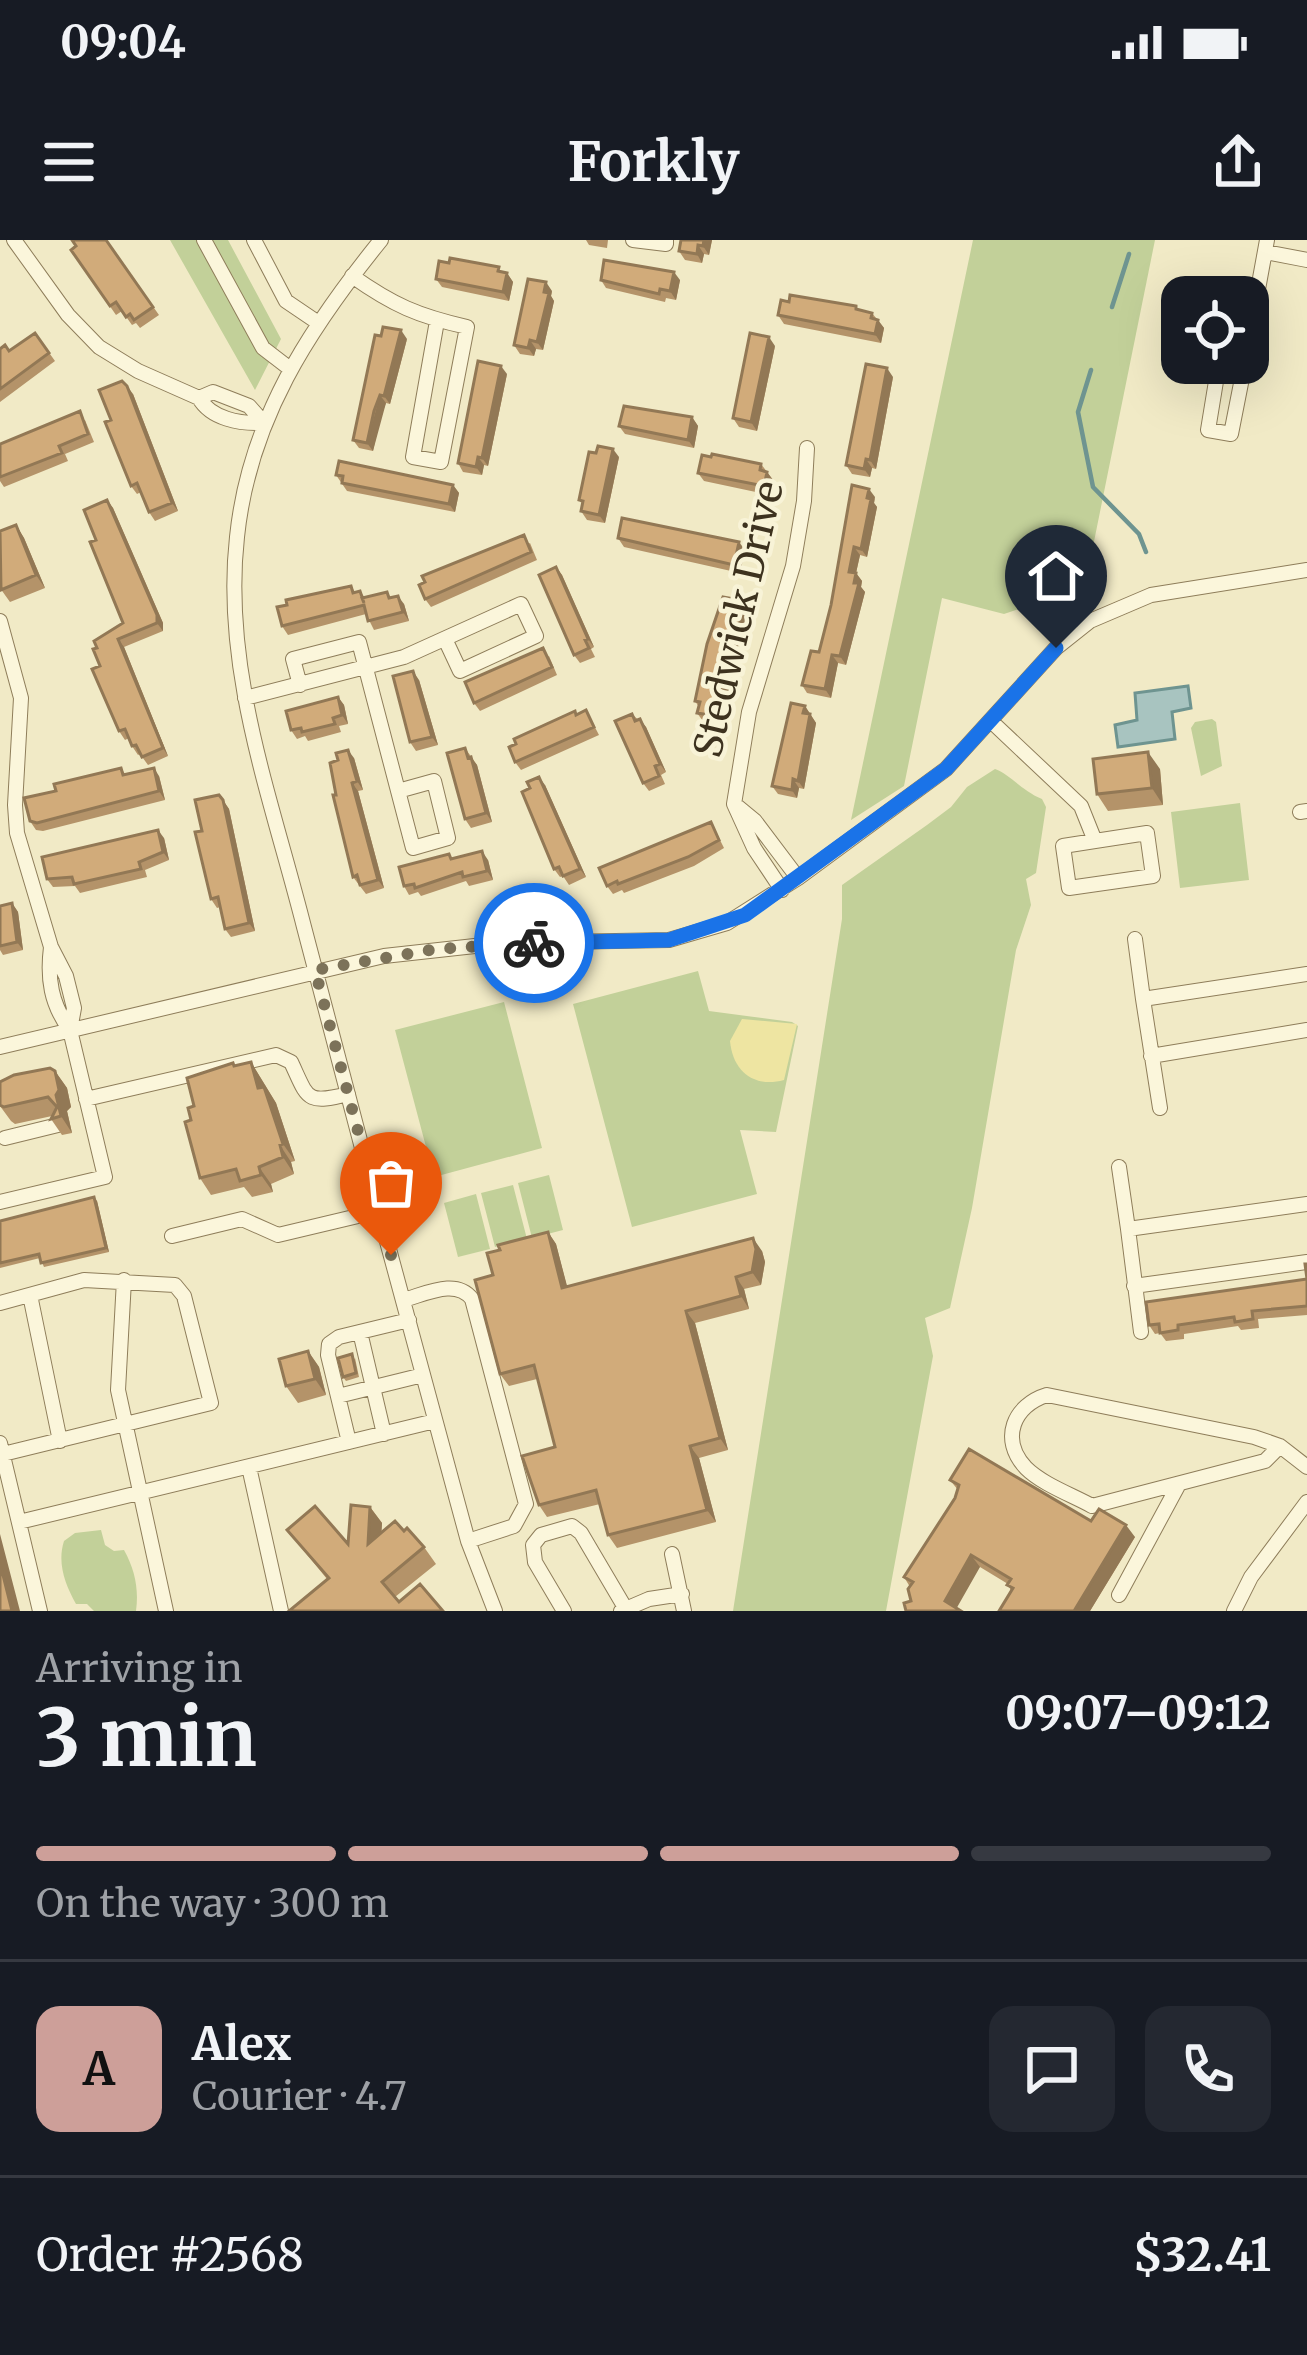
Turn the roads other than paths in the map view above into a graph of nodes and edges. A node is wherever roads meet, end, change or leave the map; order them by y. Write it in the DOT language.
graph roads {
  1 [pos="14,240"];
  2 [pos="204,240"];
  3 [pos="254,240"];
  4 [pos="381,240"];
  5 [pos="633,240"];
  6 [pos="666,240"];
  7 [pos="1266,246"];
  8 [pos="1307,260"];
  9 [pos="352,276"];
  10 [pos="1259,276"];
  11 [pos="437,321"];
  12 [pos="317,322"];
  13 [pos="289,368"];
  14 [pos="1216,384"];
  15 [pos="1240,384"];
  16 [pos="264,423"];
  17 [pos="807,448"];
  18 [pos="1307,570"];
  19 [pos="0,621"];
  20 [pos="445,639"];
  21 [pos="366,669"];
  22 [pos="300,685"];
  23 [pos="245,698"];
  24 [pos="992,722"];
  25 [pos="398,791"];
  26 [pos="734,804"];
  27 [pos="1095,841"];
  28 [pos="798,878"];
  29 [pos="782,890"];
  30 [pos="1135,939"];
  31 [pos="315,970"];
  32 [pos="1307,974"];
  33 [pos="1143,999"];
  34 [pos="70,1030"];
  35 [pos="1307,1030"];
  36 [pos="0,1047"];
  37 [pos="1151,1056"];
  38 [pos="348,1094"];
  39 [pos="86,1099"];
  40 [pos="1160,1108"];
  41 [pos="91,1118"];
  42 [pos="5,1138"];
  43 [pos="1119,1167"];
  44 [pos="0,1202"];
  45 [pos="1307,1204"];
  46 [pos="380,1210"];
  47 [pos="1128,1229"];
  48 [pos="172,1236"];
  49 [pos="1307,1262"];
  50 [pos="124,1280"];
  51 [pos="1134,1286"];
  52 [pos="31,1295"];
  53 [pos="403,1300"];
  54 [pos="0,1303"];
  55 [pos="409,1320"];
  56 [pos="360,1332"];
  57 [pos="1141,1332"];
  58 [pos="423,1375"];
  59 [pos="373,1387"];
  60 [pos="338,1396"];
  61 [pos="435,1421"];
  62 [pos="124,1425"];
  63 [pos="384,1434"];
  64 [pos="60,1441"];
  65 [pos="349,1442"];
  66 [pos="1280,1446"];
  67 [pos="1,1449"];
  68 [pos="249,1466"];
  69 [pos="1307,1467"];
  70 [pos="1179,1484"];
  71 [pos="139,1493"];
  72 [pos="1307,1502"];
  73 [pos="7,1506"];
  74 [pos="19,1522"];
  75 [pos="468,1541"];
  76 [pos="672,1554"];
  77 [pos="1119,1594"];
  78 [pos="683,1603"];
  79 [pos="562,1610"];
  80 [pos="625,1610"];
  81 [pos="40,1611"];
  82 [pos="166,1611"];
  83 [pos="281,1611"];
  84 [pos="494,1611"];
  85 [pos="1234,1611"];
  1 -- 16 [label="street"];
  2 -- 13 [label="street"];
  3 -- 12 [label="street"];
  4 -- 9 [label="street"];
  5 -- 6 [label="street"];
  7 -- 8 [label="street"];
  7 -- 10 [label="street"];
  9 -- 11 [label="street"];
  9 -- 12 [label="street"];
  11 -- 11 [label="street"];
  12 -- 13 [label="street"];
  13 -- 16 [label="street"];
  14 -- 15 [label="street"];
  16 -- 23 [label="street"];
  17 -- 26 [label="street, Stedwick Drive"];
  18 -- 24 [label="street"];
  19 -- 34 [label="street"];
  20 -- 20 [label="street"];
  20 -- 21 [label="street"];
  21 -- 22 [label="street"];
  21 -- 22 [label="street"];
  21 -- 25 [label="street"];
  22 -- 23 [label="street"];
  23 -- 31 [label="street"];
  24 -- 27 [label="street"];
  24 -- 28 [label="street"];
  25 -- 25 [label="street"];
  26 -- 28 [label="street, Stedwick Drive"];
  26 -- 29 [label="street, Stedwick Drive"];
  27 -- 27 [label="street"];
  28 -- 29 [label="street"];
  29 -- 31 [label="street"];
  30 -- 33 [label="street"];
  31 -- 34 [label="street"];
  31 -- 38 [label="street"];
  32 -- 33 [label="street"];
  33 -- 37 [label="street"];
  34 -- 36 [label="street"];
  34 -- 39 [label="street"];
  35 -- 37 [label="street"];
  37 -- 40 [label="street"];
  38 -- 39 [label="street"];
  38 -- 46 [label="street"];
  39 -- 41 [label="street"];
  41 -- 42 [label="street"];
  41 -- 44 [label="street"];
  43 -- 47 [label="street"];
  45 -- 47 [label="street"];
  46 -- 48 [label="street"];
  46 -- 53 [label="street"];
  47 -- 51 [label="street"];
  49 -- 51 [label="street"];
  50 -- 52 [label="street"];
  50 -- 62 [label="street"];
  50 -- 62 [label="street"];
  51 -- 57 [label="street"];
  52 -- 54 [label="street"];
  52 -- 64 [label="street"];
  53 -- 55 [label="street"];
  53 -- 75 [label="street"];
  55 -- 56 [label="street"];
  55 -- 58 [label="street"];
  56 -- 59 [label="street"];
  56 -- 60 [label="street"];
  58 -- 59 [label="street"];
  58 -- 61 [label="street"];
  59 -- 60 [label="street"];
  59 -- 63 [label="street"];
  60 -- 65 [label="street"];
  61 -- 63 [label="street"];
  61 -- 75 [label="street"];
  62 -- 64 [label="street"];
  62 -- 71 [label="street"];
  63 -- 65 [label="street"];
  64 -- 67 [label="street"];
  65 -- 68 [label="street"];
  66 -- 69 [label="street"];
  66 -- 70 [label="street"];
  66 -- 70 [label="street"];
  67 -- 73 [label="street"];
  68 -- 71 [label="street"];
  68 -- 83 [label="street"];
  70 -- 77 [label="street"];
  71 -- 74 [label="street"];
  71 -- 82 [label="street"];
  72 -- 85 [label="street"];
  73 -- 74 [label="street"];
  74 -- 81 [label="street"];
  75 -- 84 [label="street"];
  76 -- 78 [label="street"];
  78 -- 80 [label="street"];
  79 -- 80 [label="street"];
}
